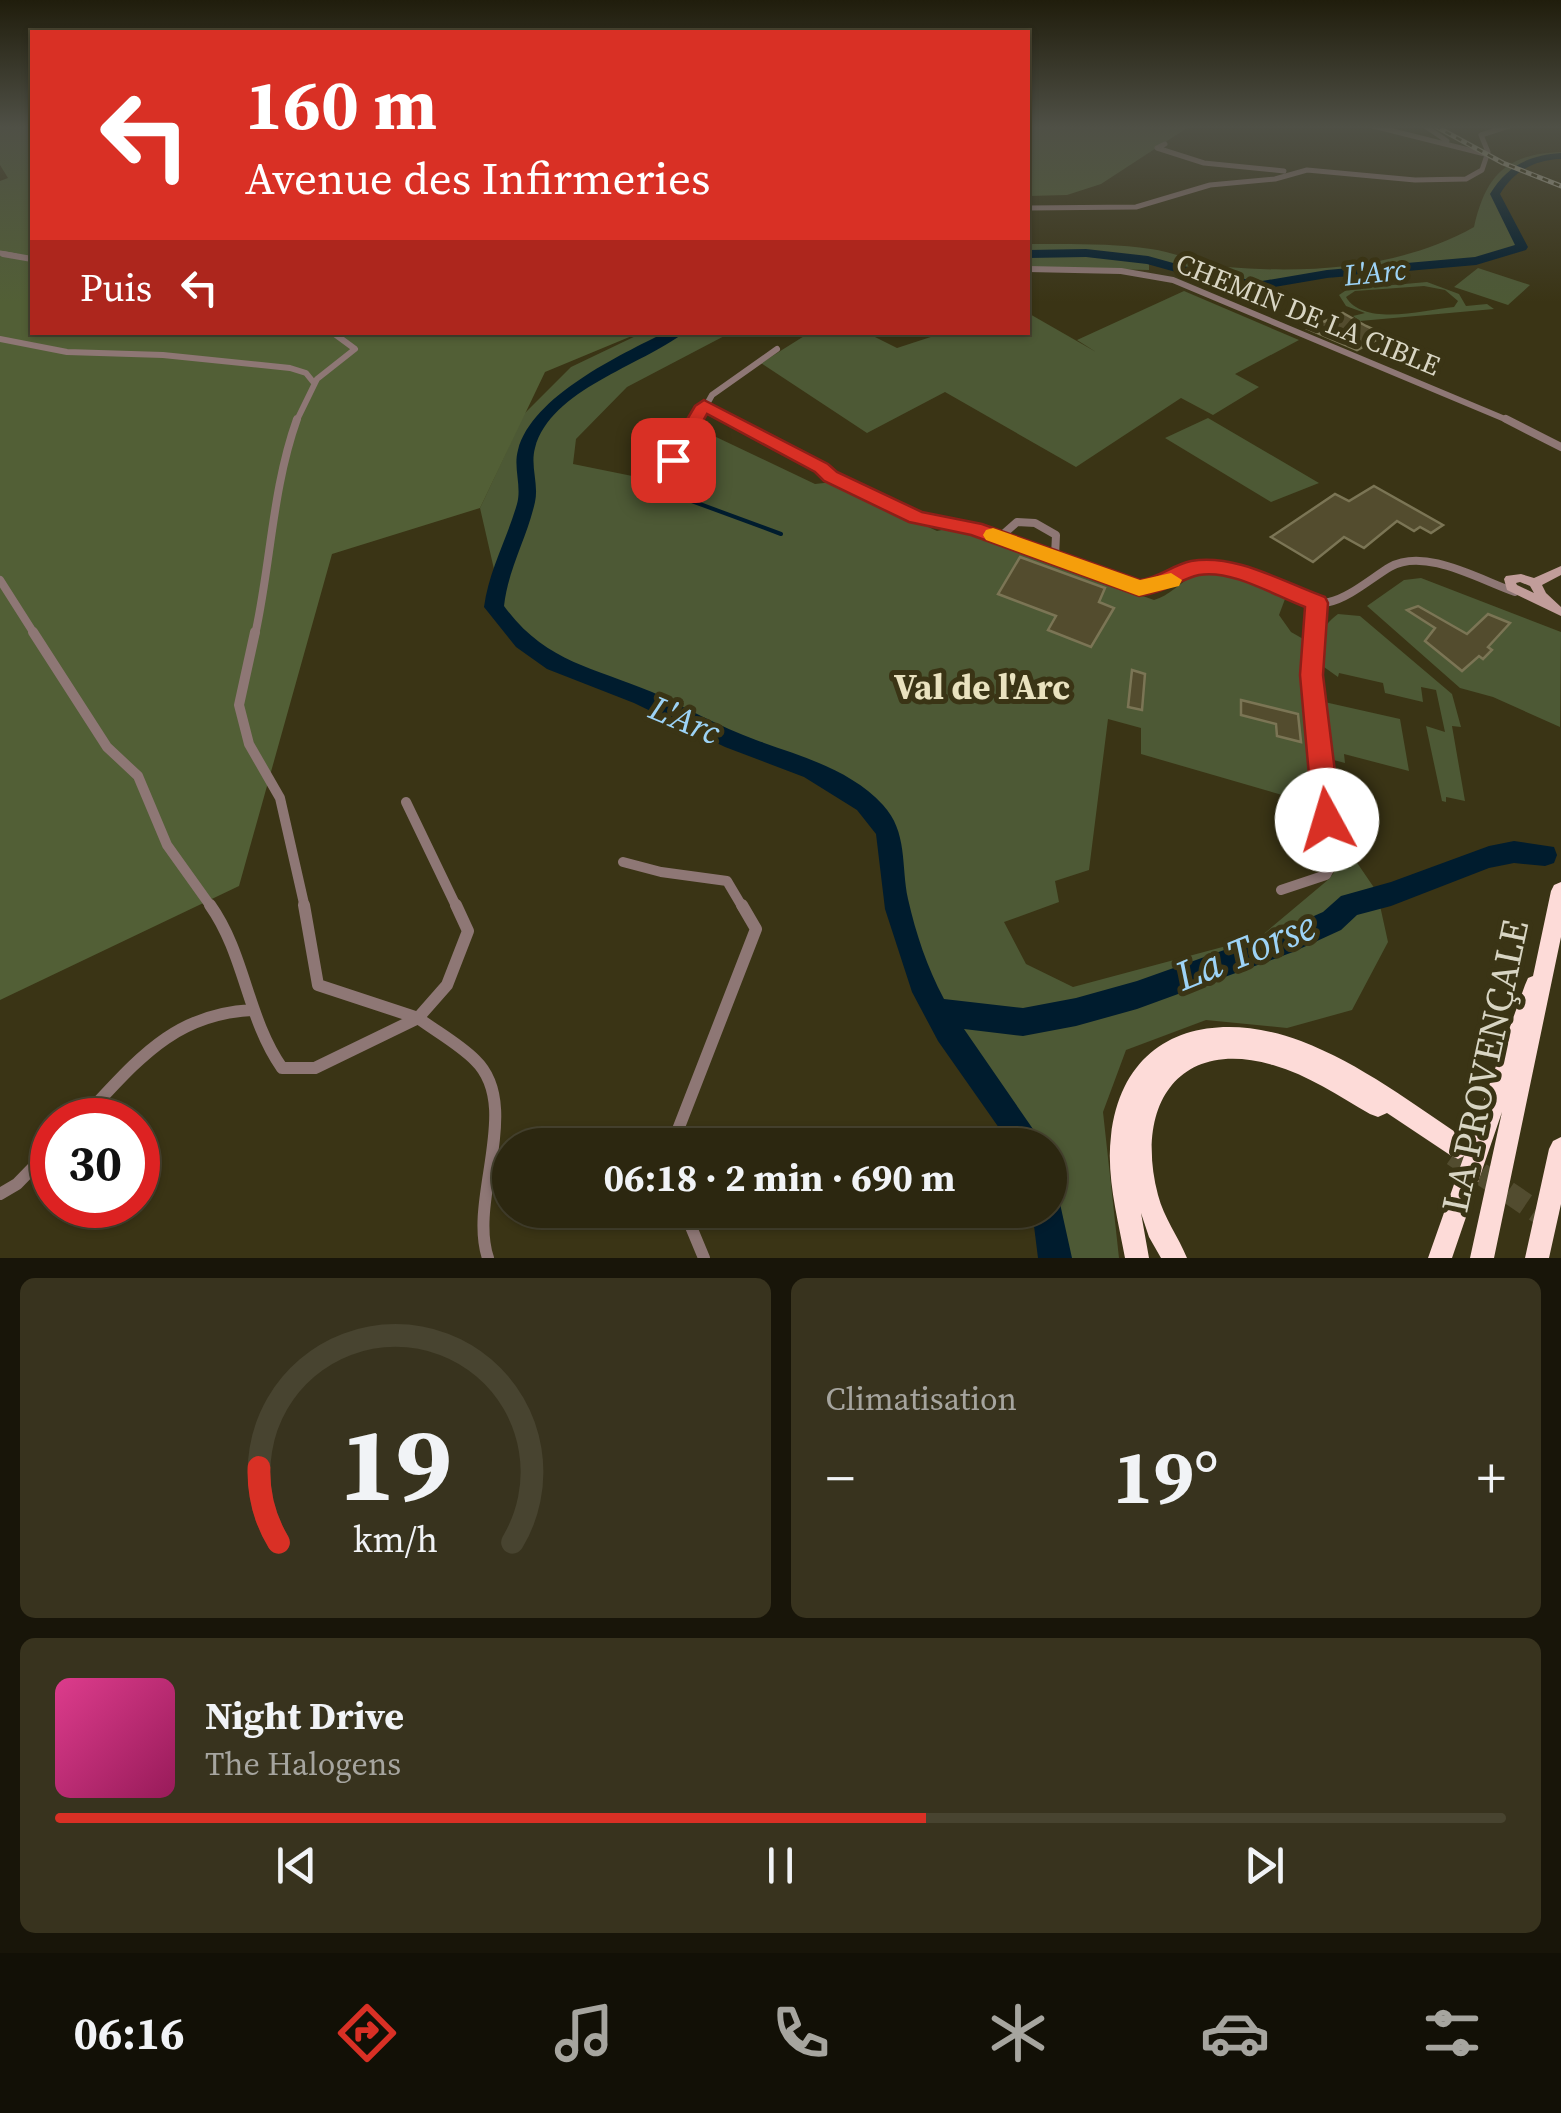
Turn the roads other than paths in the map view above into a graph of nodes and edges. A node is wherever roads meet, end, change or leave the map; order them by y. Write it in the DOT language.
graph roads {
  1 [pos="1208,185"];
  2 [pos="1030,208"];
  3 [pos="0,253"];
  4 [pos="30,259"];
  5 [pos="1030,268"];
  6 [pos="337,335"];
  7 [pos="0,339"];
  8 [pos="776,349"];
  9 [pos="314,383"];
  10 [pos="704,406"];
  11 [pos="1561,446"];
  12 [pos="655,481"];
  13 [pos="1000,538"];
  14 [pos="1062,562"];
  15 [pos="1561,570"];
  16 [pos="0,580"];
  17 [pos="1485,580"];
  18 [pos="1510,580"];
  19 [pos="1538,590"];
  20 [pos="1522,595"];
  21 [pos="1317,603"];
  22 [pos="1559,611"];
  23 [pos="406,802"];
  24 [pos="622,862"];
  25 [pos="1281,890"];
  26 [pos="1561,890"];
  27 [pos="1550,944"];
  28 [pos="252,1010"];
  29 [pos="418,1018"];
  30 [pos="103,1098"];
  31 [pos="679,1128"];
  32 [pos="1561,1149"];
  33 [pos="30,1170"];
  34 [pos="0,1194"];
  35 [pos="692,1228"];
  36 [pos="488,1258"];
  37 [pos="704,1258"];
  38 [pos="1137,1258"];
  39 [pos="1175,1258"];
  40 [pos="1440,1258"];
  41 [pos="1482,1258"];
  42 [pos="1537,1258"];
  1 -- 2 [label="street"];
  3 -- 4 [label="street"];
  5 -- 11 [label="street, CHEMIN DE LA CIBLE"];
  6 -- 9 [label="street"];
  7 -- 9 [label="street"];
  8 -- 10 [label="street"];
  9 -- 29 [label="street"];
  10 -- 12 [label="street"];
  10 -- 13 [label="street"];
  13 -- 14 [label="street"];
  13 -- 14 [label="street"];
  14 -- 21 [label="street"];
  15 -- 19 [label="main road"];
  16 -- 28 [label="street"];
  17 -- 18 [label="street"];
  17 -- 20 [label="street"];
  17 -- 21 [label="street"];
  18 -- 19 [label="main road"];
  18 -- 20 [label="main road"];
  19 -- 20 [label="main road"];
  19 -- 22 [label="main road"];
  20 -- 22 [label="main road"];
  21 -- 25 [label="street"];
  23 -- 29 [label="street"];
  24 -- 31 [label="street"];
  26 -- 27 [label="highway, LA PROVENÇALE"];
  27 -- 40 [label="highway"];
  27 -- 41 [label="highway, LA PROVENÇALE"];
  28 -- 29 [label="street"];
  28 -- 30 [label="street"];
  29 -- 36 [label="street"];
  32 -- 42 [label="highway"];
  33 -- 34 [label="street"];
  35 -- 37 [label="street"];
  38 -- 39 [label="highway"];
}
